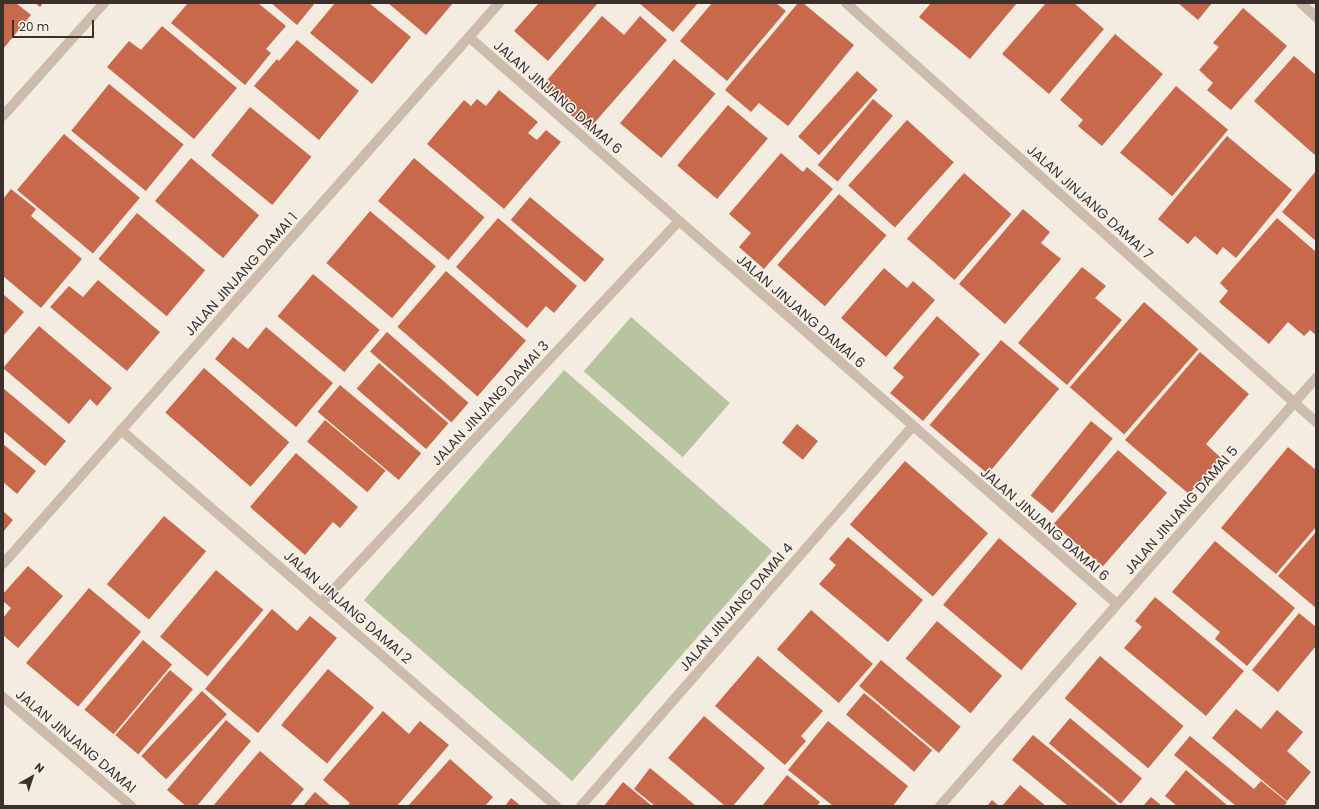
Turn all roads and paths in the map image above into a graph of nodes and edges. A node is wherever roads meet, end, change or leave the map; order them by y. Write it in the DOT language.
graph roads {
  1 [pos="104,3"];
  2 [pos="499,3"];
  3 [pos="846,3"];
  4 [pos="1301,3"];
  5 [pos="1316,17"];
  6 [pos="469,37"];
  7 [pos="3,116"];
  8 [pos="679,221"];
  9 [pos="1316,378"];
  10 [pos="1294,403"];
  11 [pos="1316,422"];
  12 [pos="912,427"];
  13 [pos="122,430"];
  14 [pos="3,564"];
  15 [pos="321,603"];
  16 [pos="1117,604"];
  17 [pos="3,698"];
  18 [pos="131,806"];
  19 [pos="556,806"];
  20 [pos="581,806"];
  21 [pos="940,806"];
  1 -- 7 [label="street"];
  2 -- 6 [label="street, JALAN JINJANG DAMAI 1"];
  3 -- 10 [label="street, JALAN JINJANG DAMAI 7"];
  4 -- 5 [label="street"];
  6 -- 8 [label="street, JALAN JINJANG DAMAI 6"];
  6 -- 13 [label="street, JALAN JINJANG DAMAI 1"];
  8 -- 12 [label="street, JALAN JINJANG DAMAI 6"];
  8 -- 15 [label="street, JALAN JINJANG DAMAI 3"];
  9 -- 10 [label="street, JALAN JINJANG DAMAI 5"];
  10 -- 11 [label="street, JALAN JINJANG DAMAI 7"];
  10 -- 16 [label="street, JALAN JINJANG DAMAI 5"];
  12 -- 16 [label="street, JALAN JINJANG DAMAI 6"];
  12 -- 20 [label="street, JALAN JINJANG DAMAI 4"];
  13 -- 14 [label="street, JALAN JINJANG DAMAI 1"];
  13 -- 15 [label="street, JALAN JINJANG DAMAI 2"];
  15 -- 19 [label="street, JALAN JINJANG DAMAI 2"];
  16 -- 21 [label="street, JALAN JINJANG DAMAI 5"];
  17 -- 18 [label="street, JALAN JINJANG DAMAI"];
}
